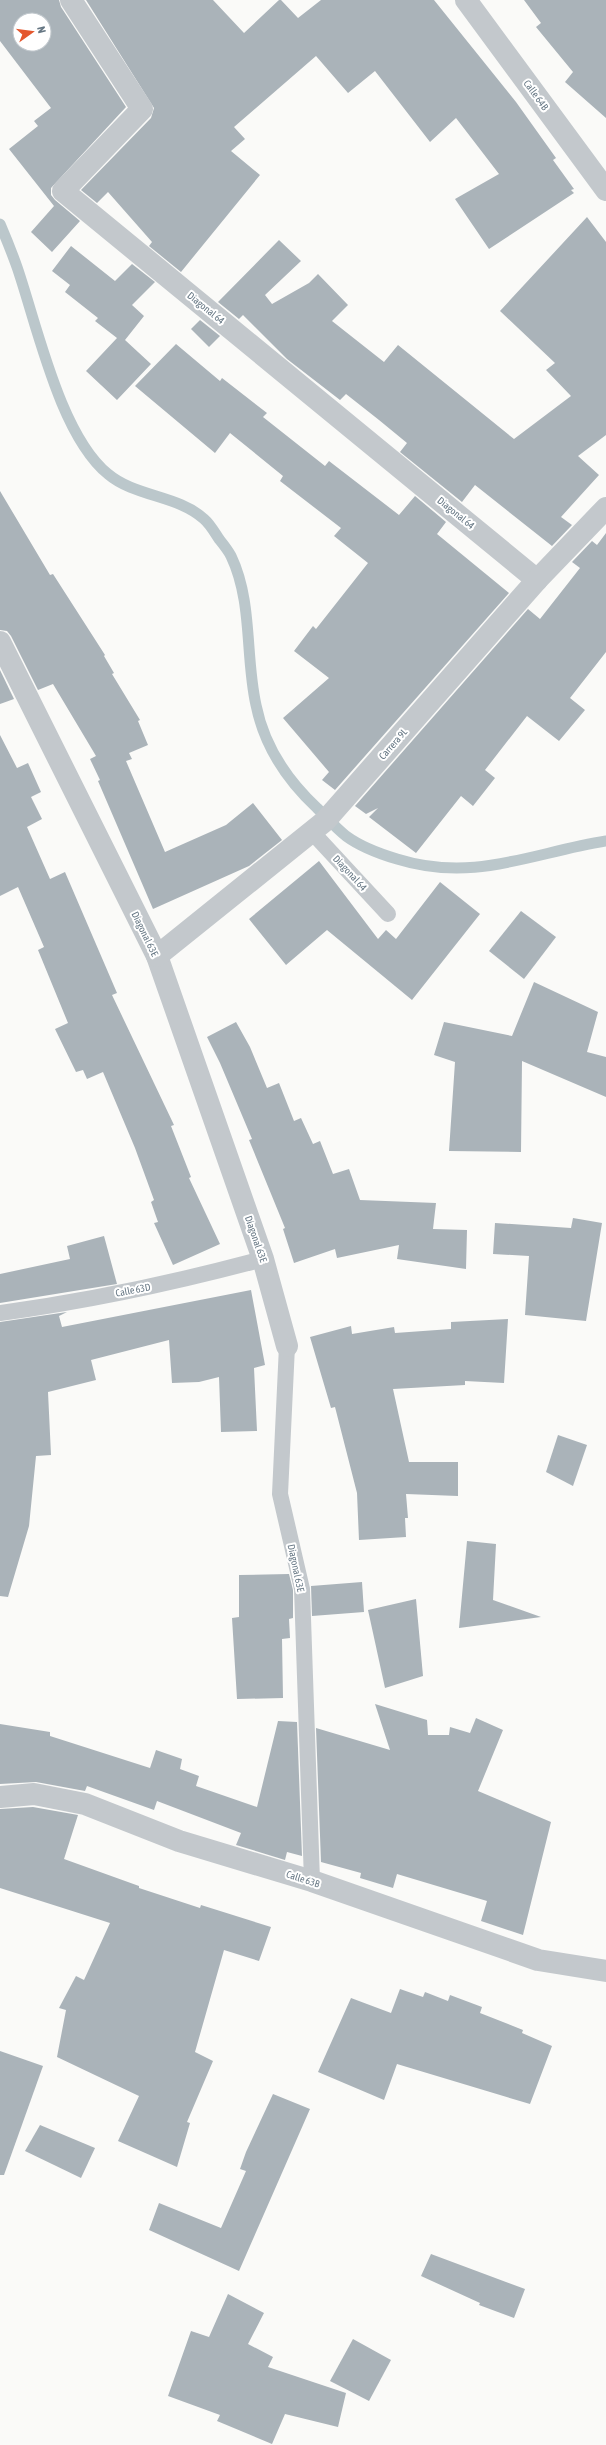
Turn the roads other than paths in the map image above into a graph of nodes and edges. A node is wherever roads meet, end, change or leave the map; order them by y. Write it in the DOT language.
graph roads {
  1 [pos="71,0"];
  2 [pos="466,0"];
  3 [pos="606,190"];
  4 [pos="606,508"];
  5 [pos="537,580"];
  6 [pos="0,642"];
  7 [pos="322,823"];
  8 [pos="388,914"];
  9 [pos="157,956"];
  10 [pos="264,1259"];
  11 [pos="0,1313"];
  12 [pos="287,1346"];
  13 [pos="0,1797"];
  14 [pos="312,1881"];
  15 [pos="606,1971"];
  1 -- 5 [label="street, Diagonal 64"];
  2 -- 3 [label="street, Calle 64B"];
  4 -- 5 [label="street, Carrera 9L"];
  5 -- 7 [label="street, Carrera 9L"];
  6 -- 9 [label="street, Diagonal 63E"];
  7 -- 8 [label="lane, Diagonal 64"];
  7 -- 9 [label="street, Carrera 9L"];
  9 -- 10 [label="street, Diagonal 63E"];
  10 -- 11 [label="lane, Calle 63D"];
  10 -- 12 [label="street, Diagonal 63E"];
  12 -- 14 [label="lane, Diagonal 63E"];
  13 -- 14 [label="street, Calle 63B"];
  14 -- 15 [label="street, Calle 63B"];
}
